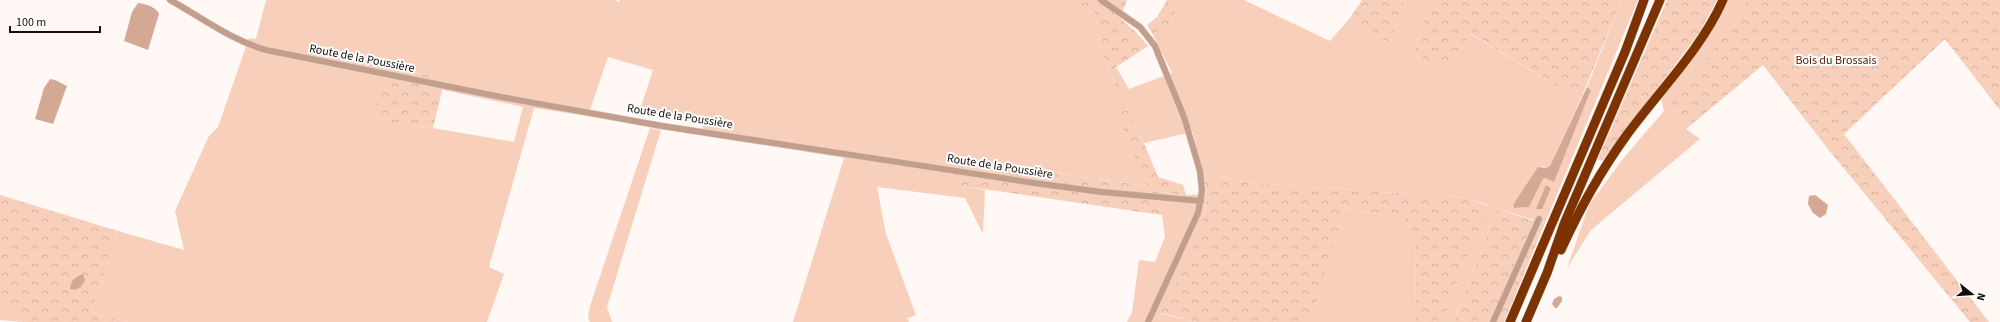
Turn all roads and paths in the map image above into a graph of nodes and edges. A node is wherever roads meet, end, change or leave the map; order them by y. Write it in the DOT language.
graph roads {
  1 [pos="170,0"];
  2 [pos="1101,0"];
  3 [pos="1644,0"];
  4 [pos="1649,0"];
  5 [pos="1660,0"];
  6 [pos="1723,0"];
  7 [pos="1624,52"];
  8 [pos="1201,201"];
  9 [pos="1539,219"];
  10 [pos="1547,273"];
  11 [pos="1148,322"];
  12 [pos="1493,322"];
  13 [pos="1510,322"];
  14 [pos="1526,322"];
  1 -- 8 [label="street, Route de la Poussière"];
  2 -- 8 [label="street"];
  3 -- 7 [label="highway"];
  4 -- 7 [label="highway"];
  5 -- 10 [label="highway"];
  6 -- 10 [label="highway"];
  7 -- 13 [label="highway"];
  8 -- 11 [label="street"];
  9 -- 12 [label="street"];
  10 -- 14 [label="highway"];
}
